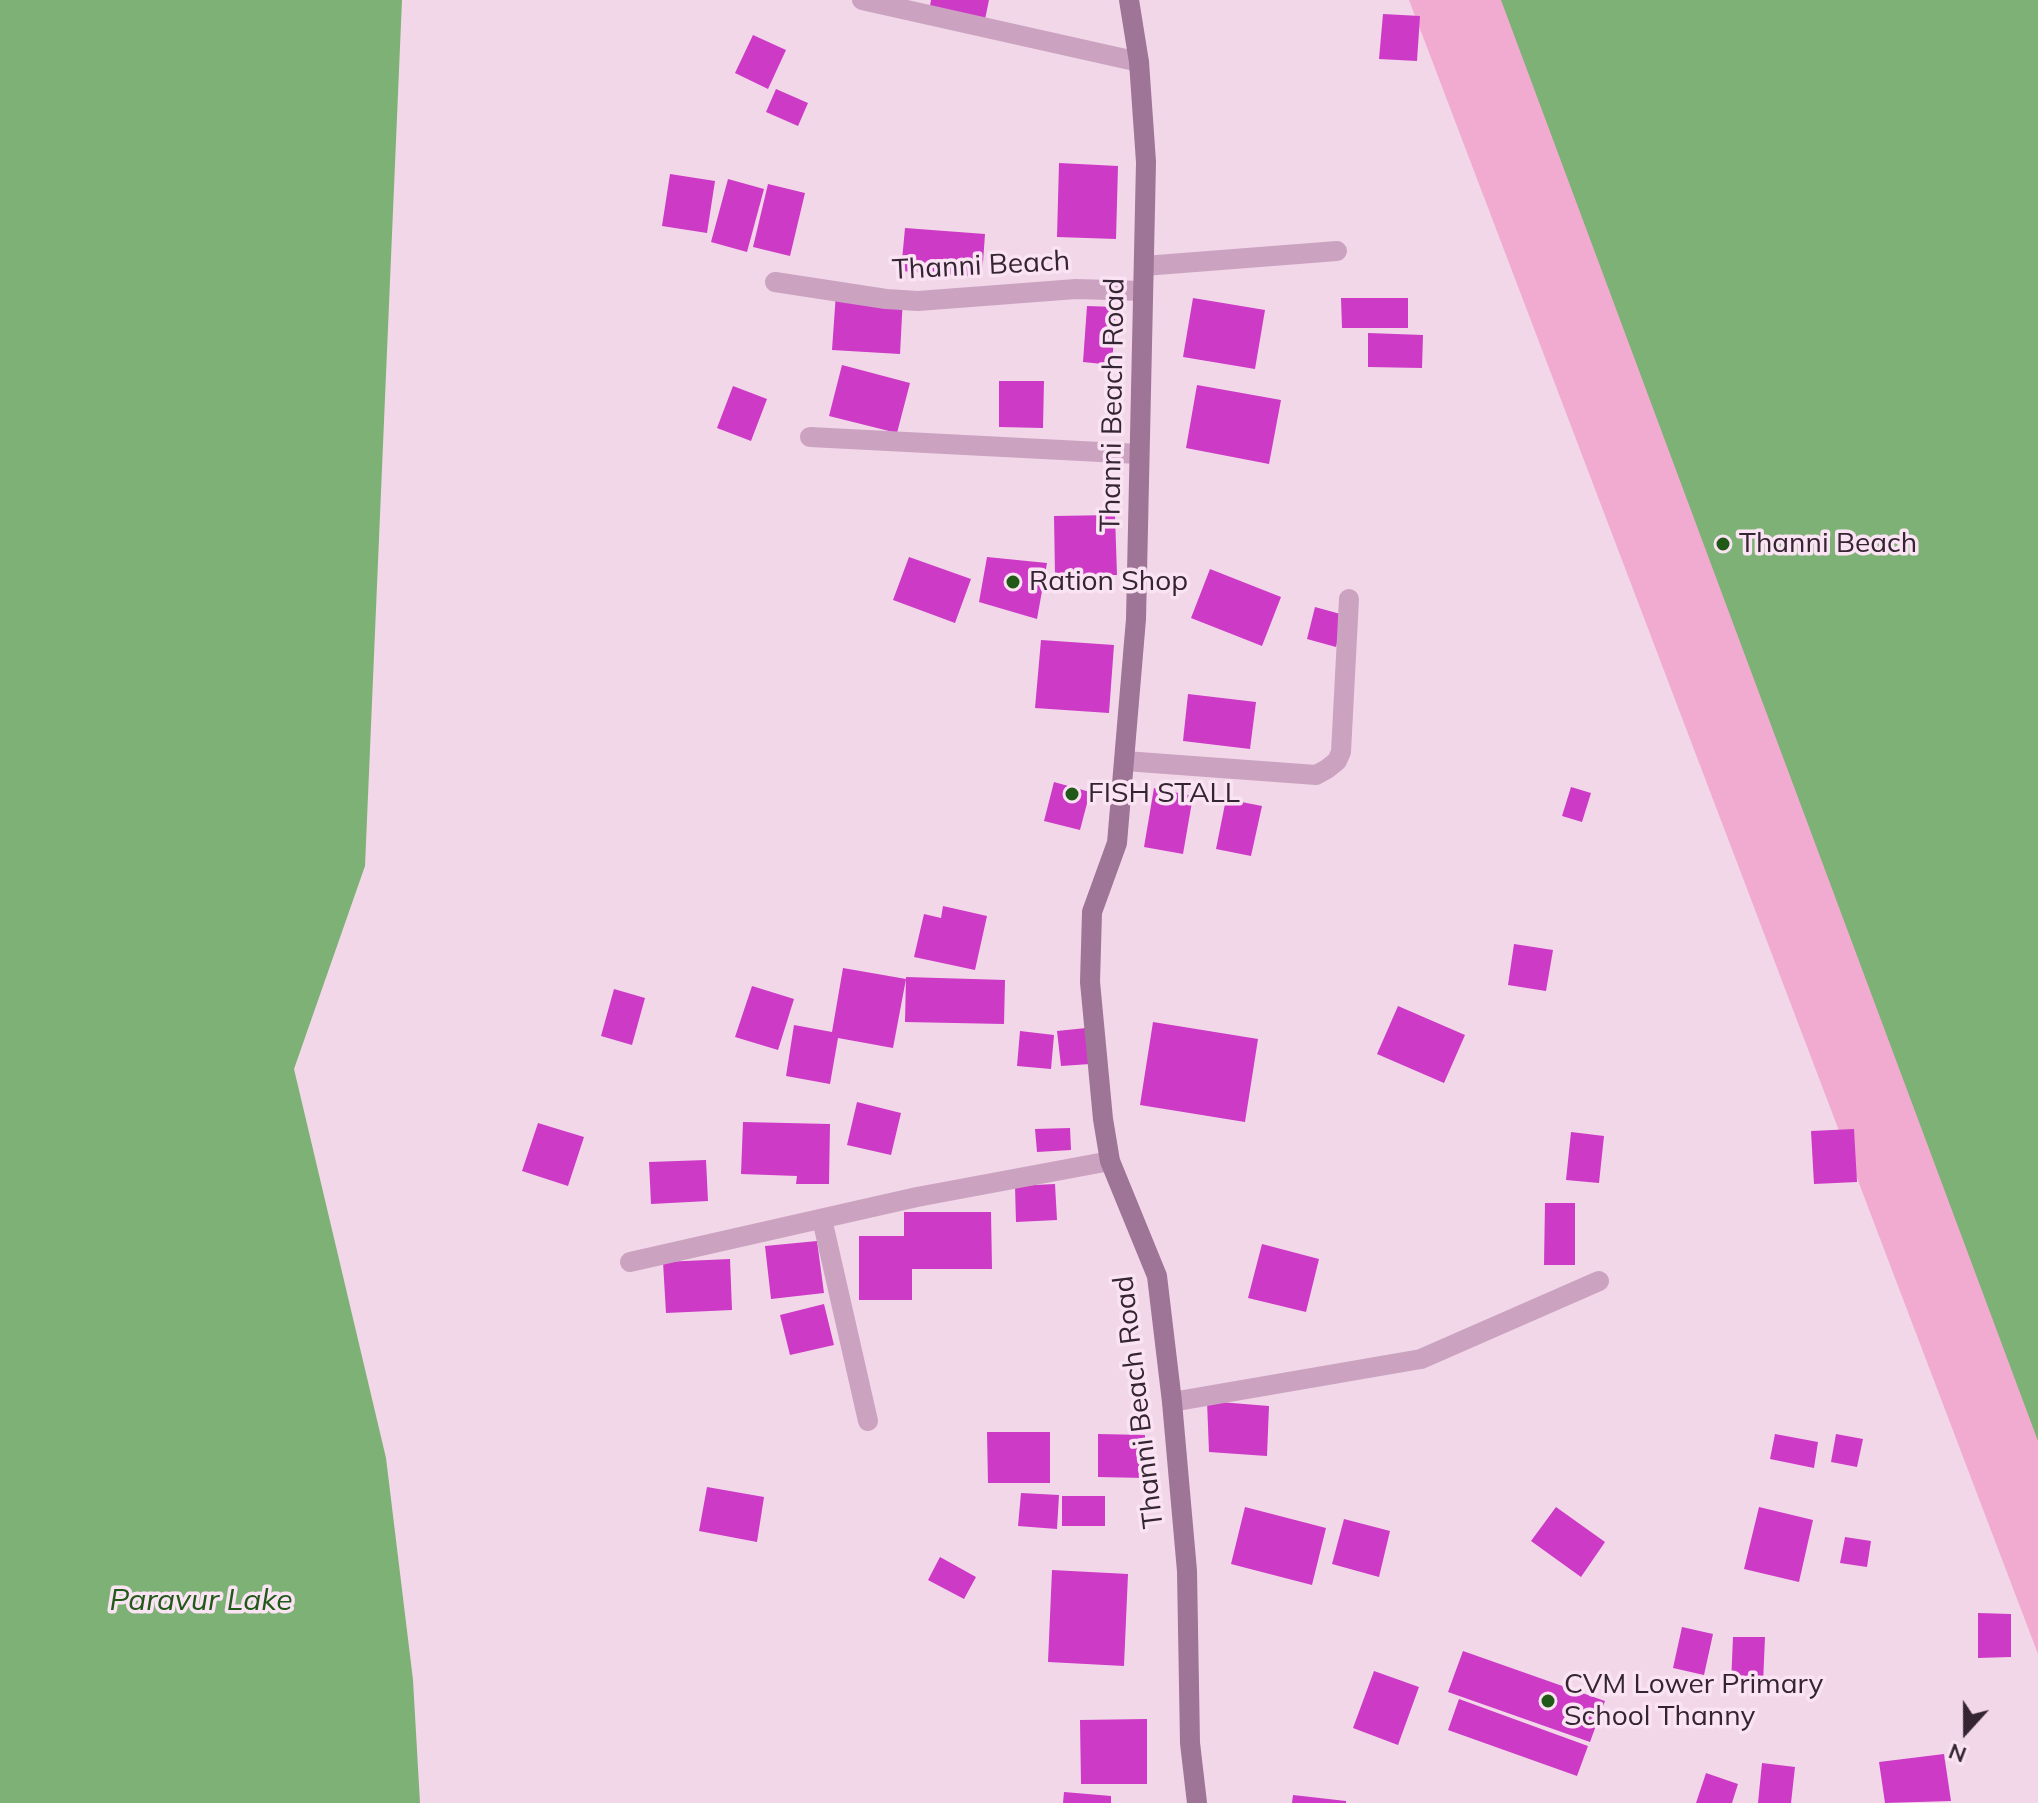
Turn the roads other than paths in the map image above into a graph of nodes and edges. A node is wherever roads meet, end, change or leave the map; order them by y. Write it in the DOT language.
graph roads {
  1 [pos="862,0"];
  2 [pos="1129,0"];
  3 [pos="1139,62"];
  4 [pos="1337,251"];
  5 [pos="1144,266"];
  6 [pos="775,282"];
  7 [pos="1143,291"];
  8 [pos="810,437"];
  9 [pos="1139,454"];
  10 [pos="1349,599"];
  11 [pos="1125,761"];
  12 [pos="1110,1161"];
  13 [pos="822,1219"];
  14 [pos="630,1262"];
  15 [pos="1599,1281"];
  16 [pos="1172,1402"];
  17 [pos="868,1421"];
  18 [pos="1197,1803"];
  1 -- 3 [label="street"];
  2 -- 3 [label="main road, Thanni Beach Road"];
  3 -- 5 [label="main road, Thanni Beach Road"];
  4 -- 5 [label="street"];
  5 -- 7 [label="main road, Thanni Beach Road"];
  6 -- 7 [label="street, Thanni Beach"];
  7 -- 9 [label="main road, Thanni Beach Road"];
  8 -- 9 [label="street"];
  9 -- 11 [label="main road, Thanni Beach Road"];
  10 -- 11 [label="street"];
  11 -- 12 [label="main road, Thanni Beach Road"];
  12 -- 13 [label="street"];
  12 -- 16 [label="main road, Thanni Beach Road"];
  13 -- 14 [label="street"];
  13 -- 17 [label="street"];
  15 -- 16 [label="street"];
  16 -- 18 [label="main road, Thanni Beach Road"];
}
